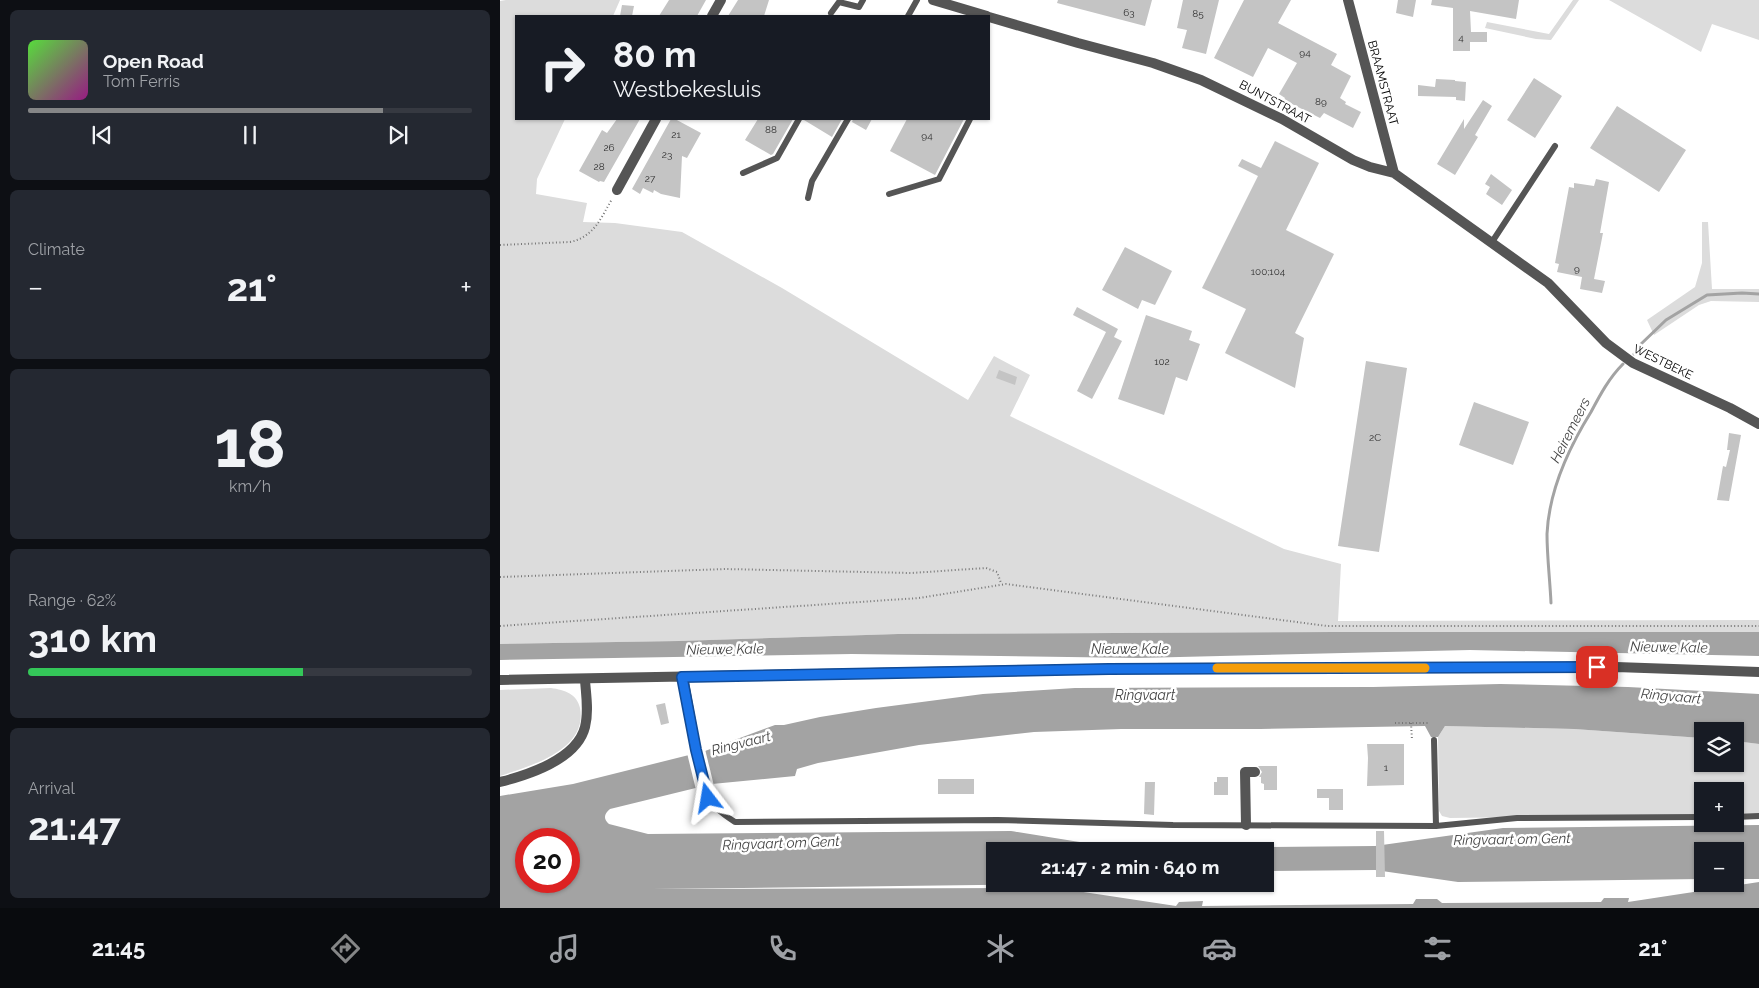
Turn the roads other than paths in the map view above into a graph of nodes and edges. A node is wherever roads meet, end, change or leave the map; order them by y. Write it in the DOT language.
graph roads {
  1 [pos="721,0"];
  2 [pos="863,0"];
  3 [pos="917,0"];
  4 [pos="933,0"];
  5 [pos="1348,0"];
  6 [pos="859,7"];
  7 [pos="831,13"];
  8 [pos="713,15"];
  9 [pos="858,15"];
  10 [pos="909,15"];
  11 [pos="982,15"];
  12 [pos="990,17"];
  13 [pos="655,120"];
  14 [pos="799,120"];
  15 [pos="847,120"];
  16 [pos="969,120"];
  17 [pos="1555,146"];
  18 [pos="743,173"];
  19 [pos="1394,173"];
  20 [pos="617,190"];
  21 [pos="889,194"];
  22 [pos="808,198"];
  23 [pos="1492,242"];
  24 [pos="1523,265"];
  25 [pos="1759,424"];
  26 [pos="1759,672"];
  27 [pos="682,677"];
  28 [pos="500,680"];
  29 [pos="585,680"];
  30 [pos="1434,740"];
  31 [pos="1255,772"];
  32 [pos="1234,780"];
  33 [pos="1246,780"];
  34 [pos="500,782"];
  35 [pos="706,788"];
  36 [pos="1759,816"];
  37 [pos="1694,817"];
  38 [pos="1744,817"];
  39 [pos="1246,825"];
  40 [pos="1436,826"];
  1 -- 8 [label="street"];
  2 -- 6 [label="lane"];
  3 -- 10 [label="lane"];
  4 -- 11 [label="street, BUNTSTRAAT"];
  5 -- 19 [label="street, BRAAMSTRAAT"];
  6 -- 7 [label="lane"];
  6 -- 9 [label="lane"];
  12 -- 19 [label="street, BUNTSTRAAT"];
  13 -- 20 [label="street"];
  14 -- 18 [label="lane"];
  15 -- 22 [label="lane"];
  16 -- 21 [label="lane"];
  17 -- 23 [label="lane"];
  19 -- 23 [label="street, BUNTSTRAAT"];
  23 -- 24 [label="street, BUNTSTRAAT"];
  24 -- 25 [label="street, WESTBEKE"];
  26 -- 27 [label="street"];
  27 -- 29 [label="street"];
  27 -- 35 [label="street"];
  28 -- 29 [label="street"];
  29 -- 34 [label="street"];
  30 -- 40 [label="lane"];
  31 -- 33 [label="street"];
  32 -- 33 [label="street"];
  33 -- 39 [label="street"];
  35 -- 39 [label="lane"];
  36 -- 38 [label="lane"];
  37 -- 40 [label="lane"];
  39 -- 40 [label="lane"];
}
